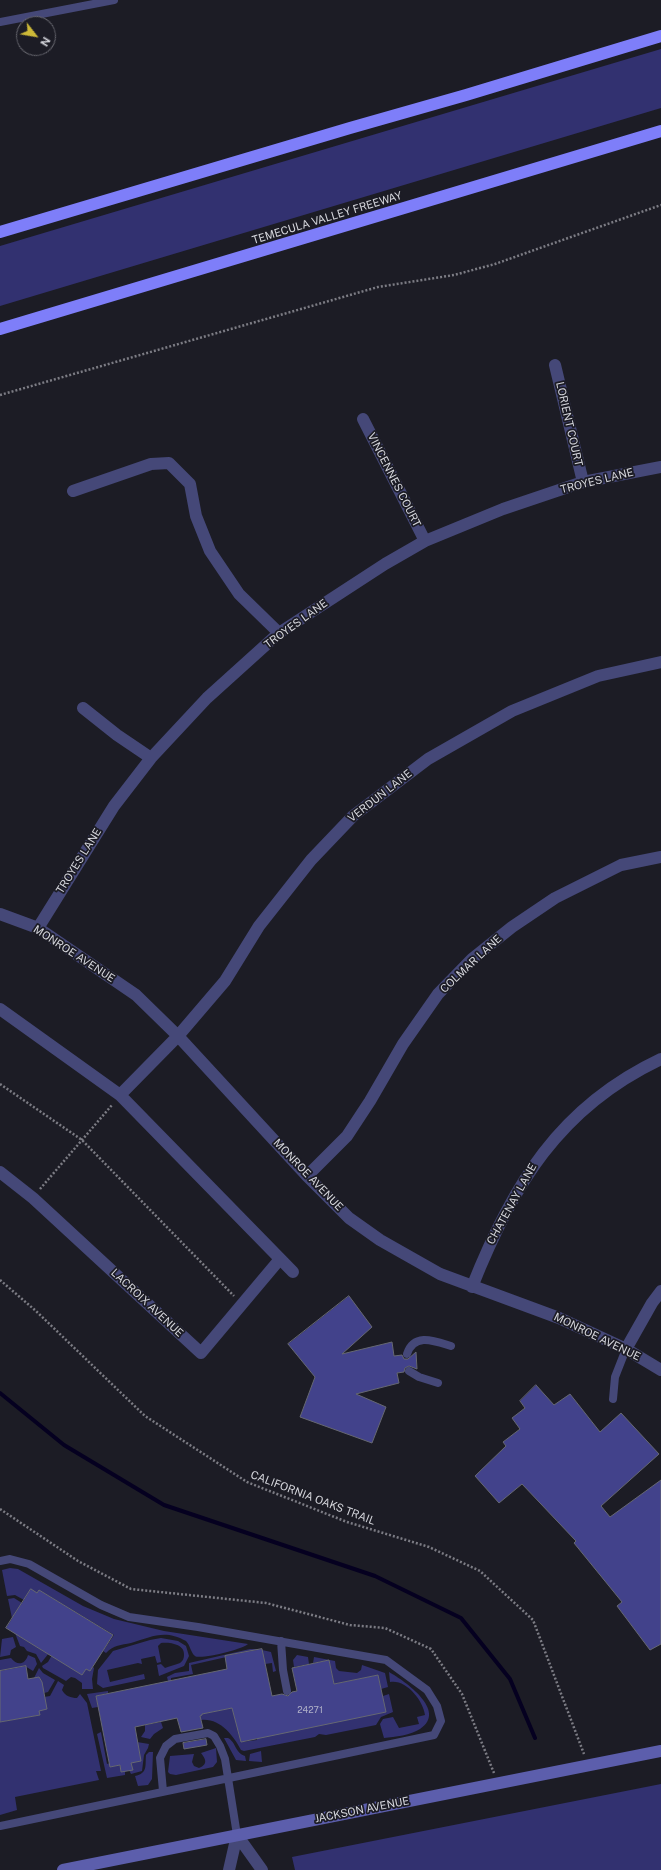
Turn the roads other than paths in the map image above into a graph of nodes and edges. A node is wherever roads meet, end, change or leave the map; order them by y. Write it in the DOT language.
graph roads {
  1 [pos="114,0"];
  2 [pos="0,22"];
  3 [pos="661,36"];
  4 [pos="661,131"];
  5 [pos="0,232"];
  6 [pos="0,330"];
  7 [pos="556,365"];
  8 [pos="363,420"];
  9 [pos="661,467"];
  10 [pos="583,482"];
  11 [pos="74,491"];
  12 [pos="425,541"];
  13 [pos="279,633"];
  14 [pos="661,662"];
  15 [pos="83,708"];
  16 [pos="151,758"];
  17 [pos="661,857"];
  18 [pos="1,918"];
  19 [pos="38,928"];
  20 [pos="0,1009"];
  21 [pos="178,1036"];
  22 [pos="661,1059"];
  23 [pos="120,1095"];
  24 [pos="0,1172"];
  25 [pos="307,1176"];
  26 [pos="280,1259"];
  27 [pos="294,1272"];
  28 [pos="472,1286"];
  29 [pos="661,1291"];
  30 [pos="451,1346"];
  31 [pos="626,1349"];
  32 [pos="407,1354"];
  33 [pos="409,1370"];
  34 [pos="661,1370"];
  35 [pos="438,1383"];
  36 [pos="613,1399"];
  37 [pos="0,1561"];
  38 [pos="281,1641"];
  39 [pos="287,1691"];
  40 [pos="661,1751"];
  41 [pos="228,1778"];
  42 [pos="163,1791"];
  43 [pos="0,1826"];
  44 [pos="237,1835"];
  45 [pos="64,1870"];
  46 [pos="229,1870"];
  47 [pos="262,1870"];
  1 -- 2 [label="lane"];
  3 -- 5 [label="highway"];
  4 -- 6 [label="highway, TEMECULA VALLEY FREEWAY"];
  7 -- 10 [label="street, LORIENT COURT"];
  8 -- 12 [label="street, VINCENNES COURT"];
  9 -- 10 [label="street, TROYES LANE"];
  10 -- 12 [label="street, TROYES LANE"];
  11 -- 13 [label="street"];
  12 -- 13 [label="street, TROYES LANE"];
  13 -- 16 [label="street, TROYES LANE"];
  14 -- 21 [label="street, VERDUN LANE"];
  15 -- 16 [label="street"];
  16 -- 19 [label="street, TROYES LANE"];
  17 -- 25 [label="street, COLMAR LANE"];
  18 -- 19 [label="street, MONROE AVENUE"];
  19 -- 21 [label="street, MONROE AVENUE"];
  20 -- 23 [label="street"];
  21 -- 23 [label="street, VERDUN LANE"];
  21 -- 25 [label="street, MONROE AVENUE"];
  22 -- 28 [label="street, CHATENAY LANE"];
  23 -- 26 [label="street"];
  24 -- 26 [label="street, LACROIX AVENUE"];
  25 -- 28 [label="street, MONROE AVENUE"];
  26 -- 27 [label="street"];
  28 -- 31 [label="street, MONROE AVENUE"];
  29 -- 31 [label="street"];
  30 -- 32 [label="lane"];
  31 -- 34 [label="street, MONROE AVENUE"];
  31 -- 36 [label="lane"];
  33 -- 35 [label="lane"];
  37 -- 38 [label="lane"];
  38 -- 39 [label="lane"];
  38 -- 41 [label="lane"];
  40 -- 44 [label="main road, JACKSON AVENUE"];
  41 -- 42 [label="lane"];
  41 -- 42 [label="lane"];
  41 -- 44 [label="lane"];
  42 -- 43 [label="lane"];
  44 -- 45 [label="main road, JACKSON AVENUE"];
  44 -- 46 [label="street"];
  44 -- 47 [label="street"];
}
